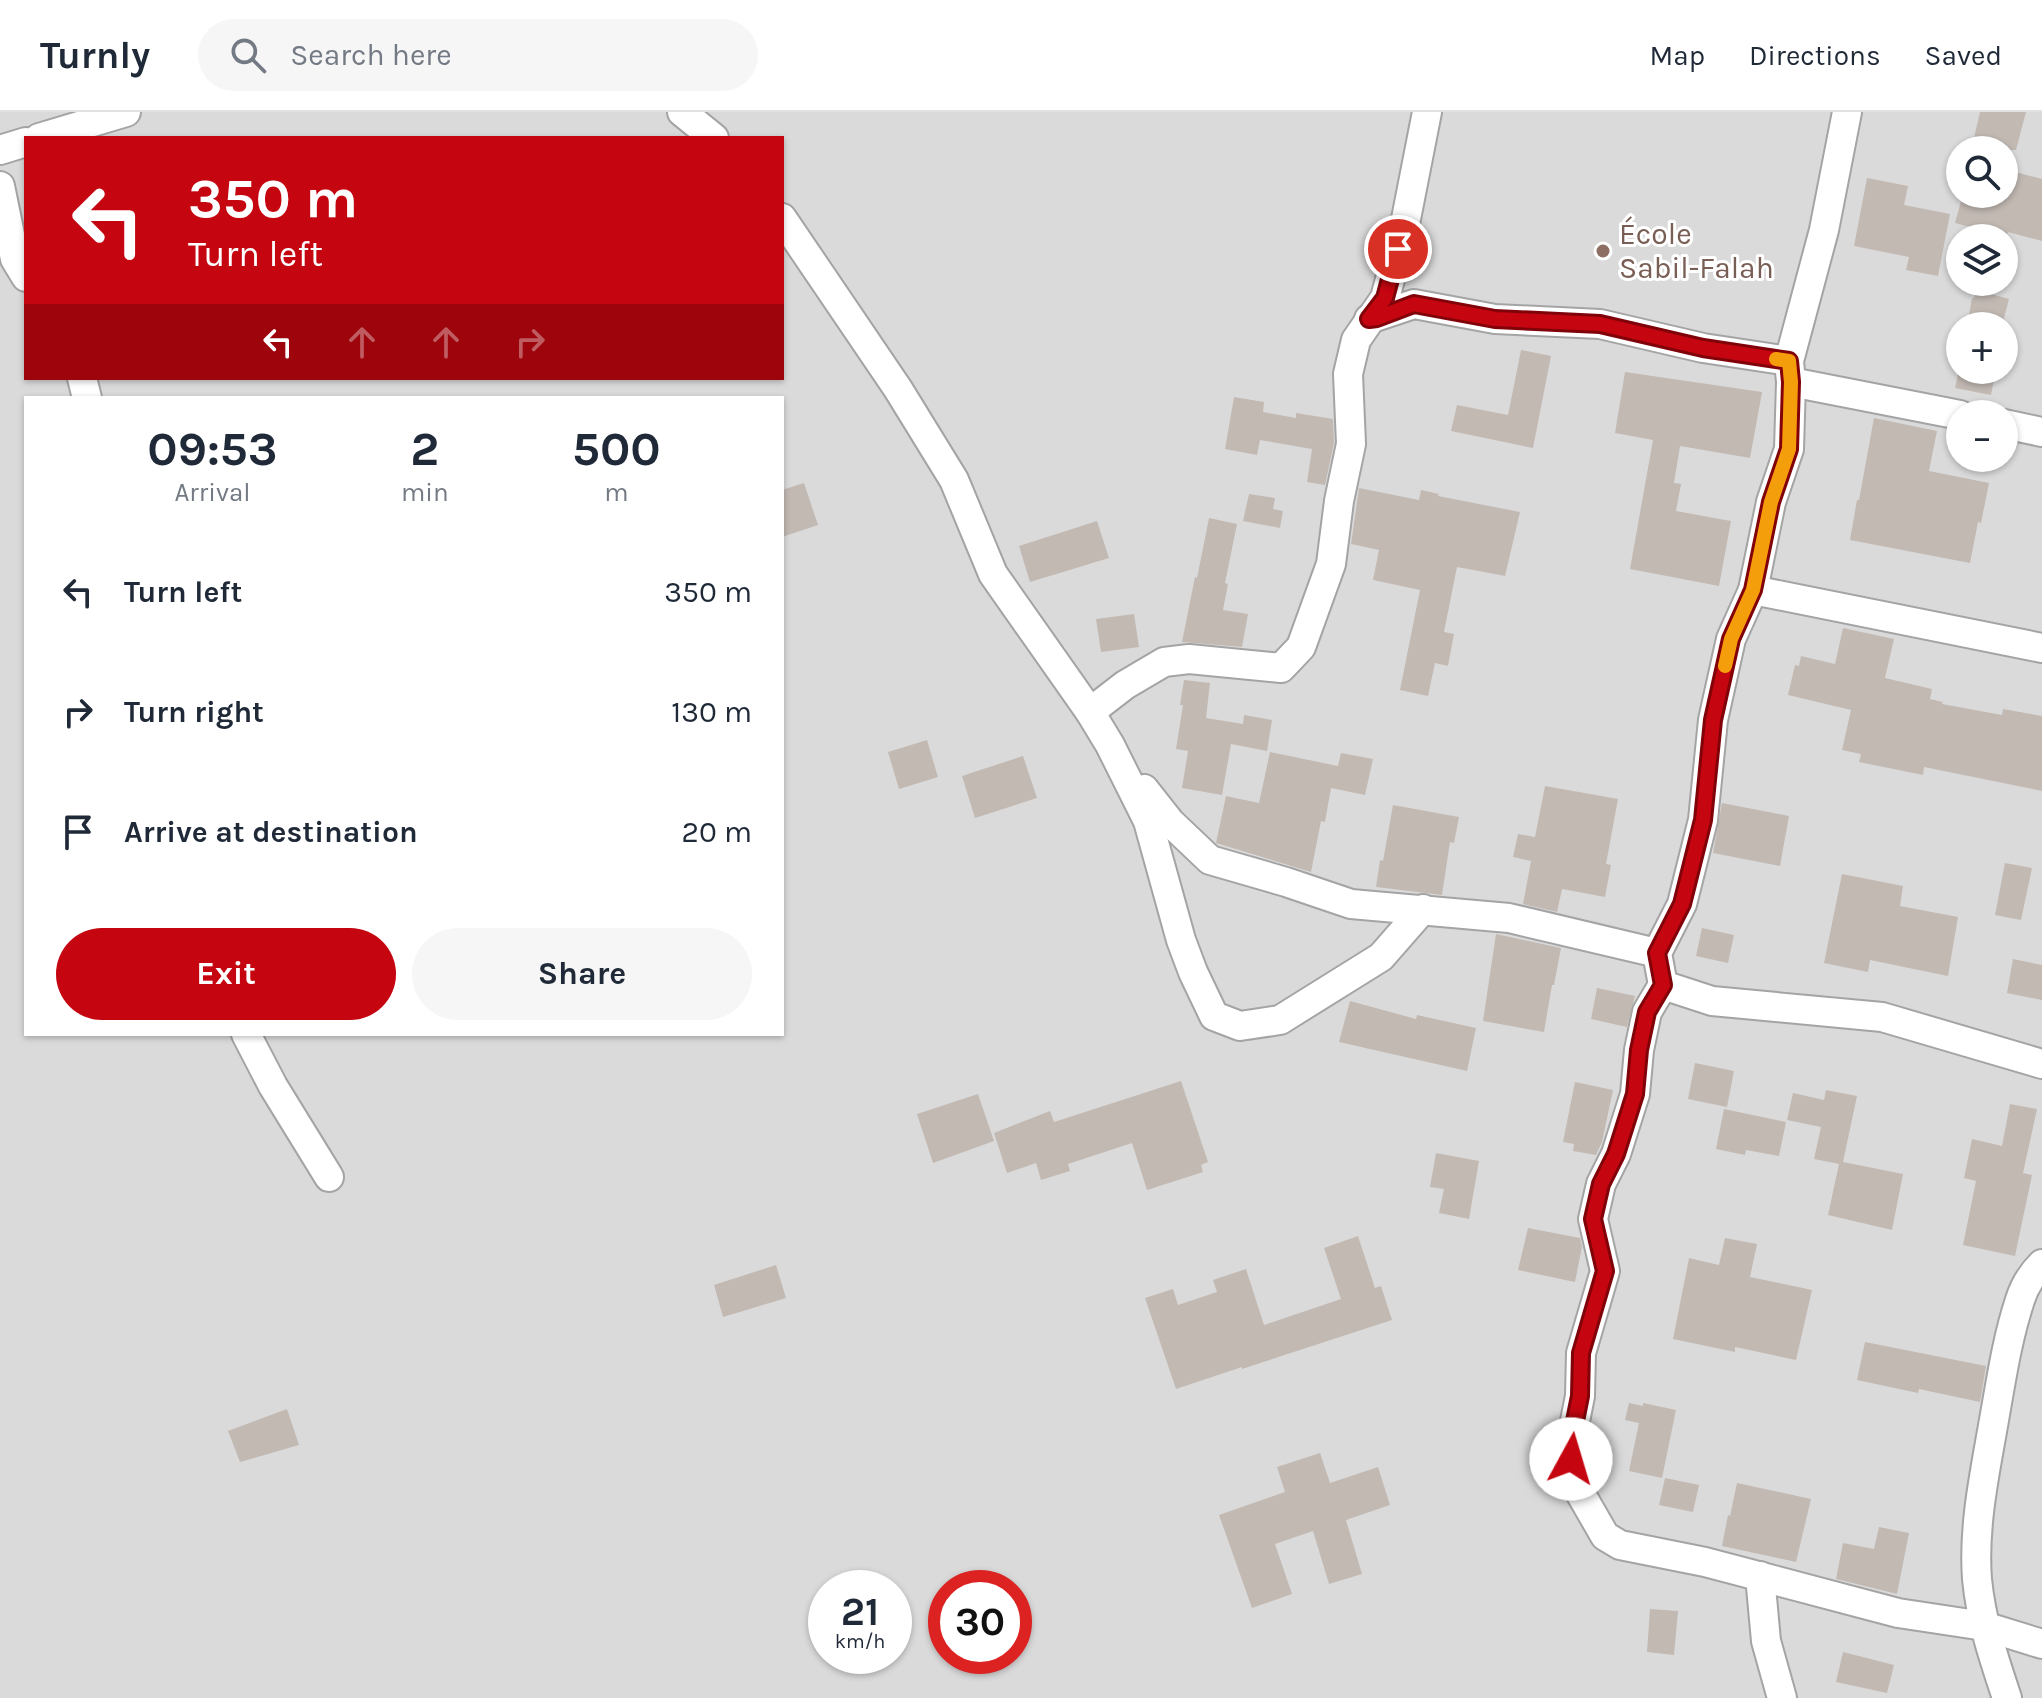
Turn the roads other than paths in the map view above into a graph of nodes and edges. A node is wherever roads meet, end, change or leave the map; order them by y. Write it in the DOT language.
graph roads {
  1 [pos="126,112"];
  2 [pos="682,112"];
  3 [pos="1427,112"];
  4 [pos="1847,112"];
  5 [pos="46,136"];
  6 [pos="712,136"];
  7 [pos="24,143"];
  8 [pos="0,150"];
  9 [pos="0,186"];
  10 [pos="784,221"];
  11 [pos="24,274"];
  12 [pos="1369,319"];
  13 [pos="1790,371"];
  14 [pos="1946,411"];
  15 [pos="2018,427"];
  16 [pos="2042,432"];
  17 [pos="1753,590"];
  18 [pos="2042,648"];
  19 [pos="1090,712"];
  20 [pos="1110,745"];
  21 [pos="1423,909"];
  22 [pos="1657,953"];
  23 [pos="1663,985"];
  24 [pos="247,1036"];
  25 [pos="2042,1064"];
  26 [pos="329,1177"];
  27 [pos="2042,1264"];
  28 [pos="1760,1576"];
  29 [pos="1984,1626"];
  30 [pos="2042,1644"];
  31 [pos="1782,1698"];
  32 [pos="2007,1698"];
  1 -- 5 [label="street"];
  2 -- 6 [label="street"];
  3 -- 12 [label="street"];
  4 -- 13 [label="street"];
  7 -- 8 [label="street"];
  9 -- 11 [label="street"];
  10 -- 19 [label="street"];
  12 -- 13 [label="street"];
  12 -- 19 [label="street"];
  13 -- 14 [label="street"];
  13 -- 17 [label="street"];
  15 -- 16 [label="street"];
  17 -- 18 [label="street"];
  17 -- 22 [label="street"];
  19 -- 20 [label="street"];
  20 -- 21 [label="street"];
  20 -- 21 [label="street"];
  21 -- 22 [label="street"];
  22 -- 23 [label="street"];
  23 -- 25 [label="street"];
  23 -- 28 [label="street"];
  24 -- 26 [label="street"];
  27 -- 29 [label="street"];
  28 -- 29 [label="street"];
  28 -- 31 [label="street"];
  29 -- 30 [label="street"];
  29 -- 32 [label="street"];
}
